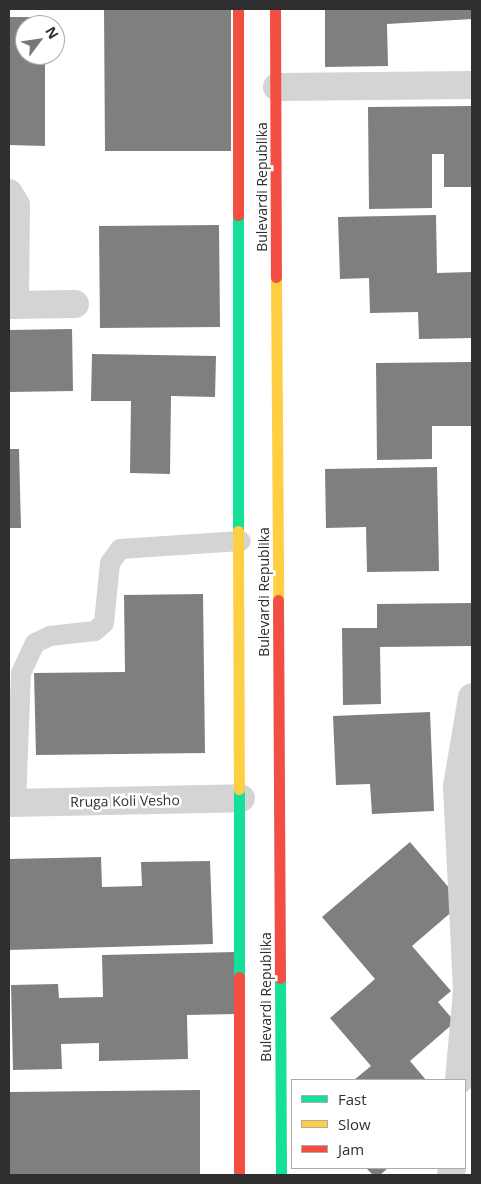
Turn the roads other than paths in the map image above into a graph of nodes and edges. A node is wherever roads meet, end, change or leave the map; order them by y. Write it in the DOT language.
graph roads {
  1 [pos="238,9"];
  2 [pos="275,9"];
  3 [pos="472,85"];
  4 [pos="277,86"];
  5 [pos="9,193"];
  6 [pos="76,304"];
  7 [pos="12,305"];
  8 [pos="241,541"];
  9 [pos="472,697"];
  10 [pos="241,798"];
  11 [pos="12,803"];
  12 [pos="470,989"];
  13 [pos="459,1079"];
  14 [pos="239,1175"];
  15 [pos="281,1175"];
  1 -- 8 [label="street, Bulevardi Republika"];
  2 -- 4 [label="street, Bulevardi Republika"];
  3 -- 4 [label="street"];
  4 -- 15 [label="street, Bulevardi Republika"];
  5 -- 7 [label="street"];
  6 -- 7 [label="street"];
  8 -- 10 [label="street, Bulevardi Republika"];
  8 -- 11 [label="lane"];
  9 -- 12 [label="street"];
  10 -- 11 [label="street, Rruga Koli Vesho"];
  10 -- 14 [label="street, Bulevardi Republika"];
  12 -- 13 [label="street"];
}
